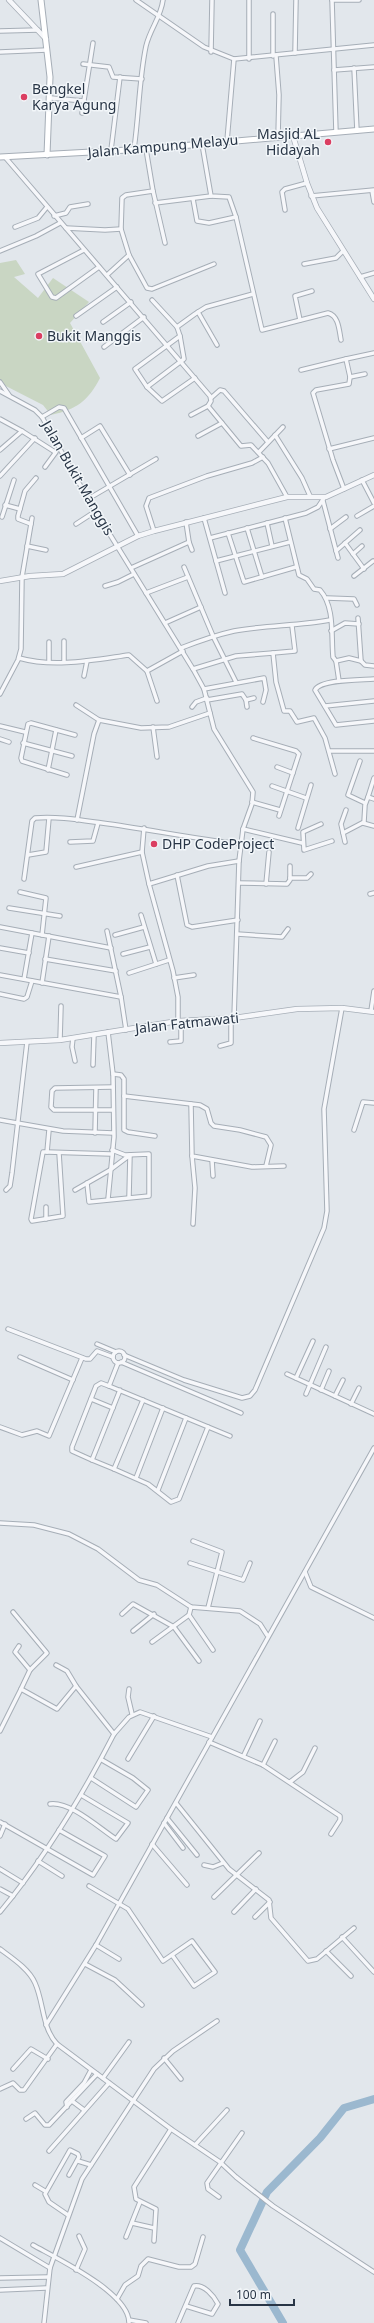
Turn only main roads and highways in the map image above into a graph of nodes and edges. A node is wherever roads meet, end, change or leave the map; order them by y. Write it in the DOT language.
graph roads {
  1 [pos="41,0"];
  2 [pos="374,129"];
  3 [pos="47,155"];
  4 [pos="2,157"];
  1 -- 3 [label="main road"];
  2 -- 3 [label="main road, Jalan Kampung Melayu"];
  3 -- 4 [label="main road, Jalan Kampung Melayu"];
}
